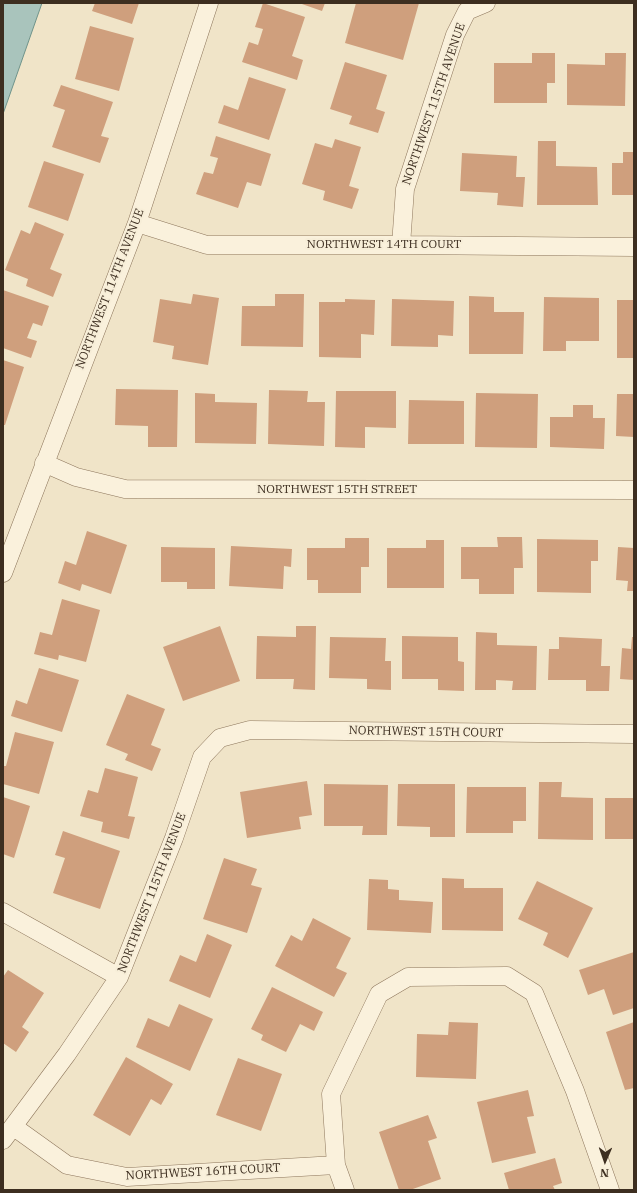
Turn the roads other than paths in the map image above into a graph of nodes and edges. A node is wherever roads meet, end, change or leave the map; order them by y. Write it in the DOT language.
graph roads {
  1 [pos="209,3"];
  2 [pos="486,3"];
  3 [pos="136,223"];
  4 [pos="401,245"];
  5 [pos="634,247"];
  6 [pos="44,463"];
  7 [pos="634,490"];
  8 [pos="3,572"];
  9 [pos="634,734"];
  10 [pos="220,738"];
  11 [pos="3,912"];
  12 [pos="119,977"];
  13 [pos="8,1134"];
  14 [pos="336,1165"];
  15 [pos="345,1190"];
  16 [pos="610,1190"];
  1 -- 3 [label="street, NORTHWEST 114TH AVENUE"];
  2 -- 4 [label="street, NORTHWEST 115TH AVENUE"];
  3 -- 4 [label="street, NORTHWEST 14TH COURT"];
  3 -- 6 [label="street, NORTHWEST 114TH AVENUE"];
  4 -- 5 [label="street, NORTHWEST 14TH COURT"];
  6 -- 7 [label="street, NORTHWEST 15TH STREET"];
  6 -- 8 [label="street, NORTHWEST 114TH AVENUE"];
  9 -- 10 [label="street, NORTHWEST 15TH COURT"];
  10 -- 12 [label="street, NORTHWEST 115TH AVENUE"];
  11 -- 12 [label="street"];
  12 -- 13 [label="street, NORTHWEST 115TH AVENUE"];
  13 -- 14 [label="street, NORTHWEST 16TH COURT"];
  14 -- 15 [label="street"];
  14 -- 16 [label="street"];
}
